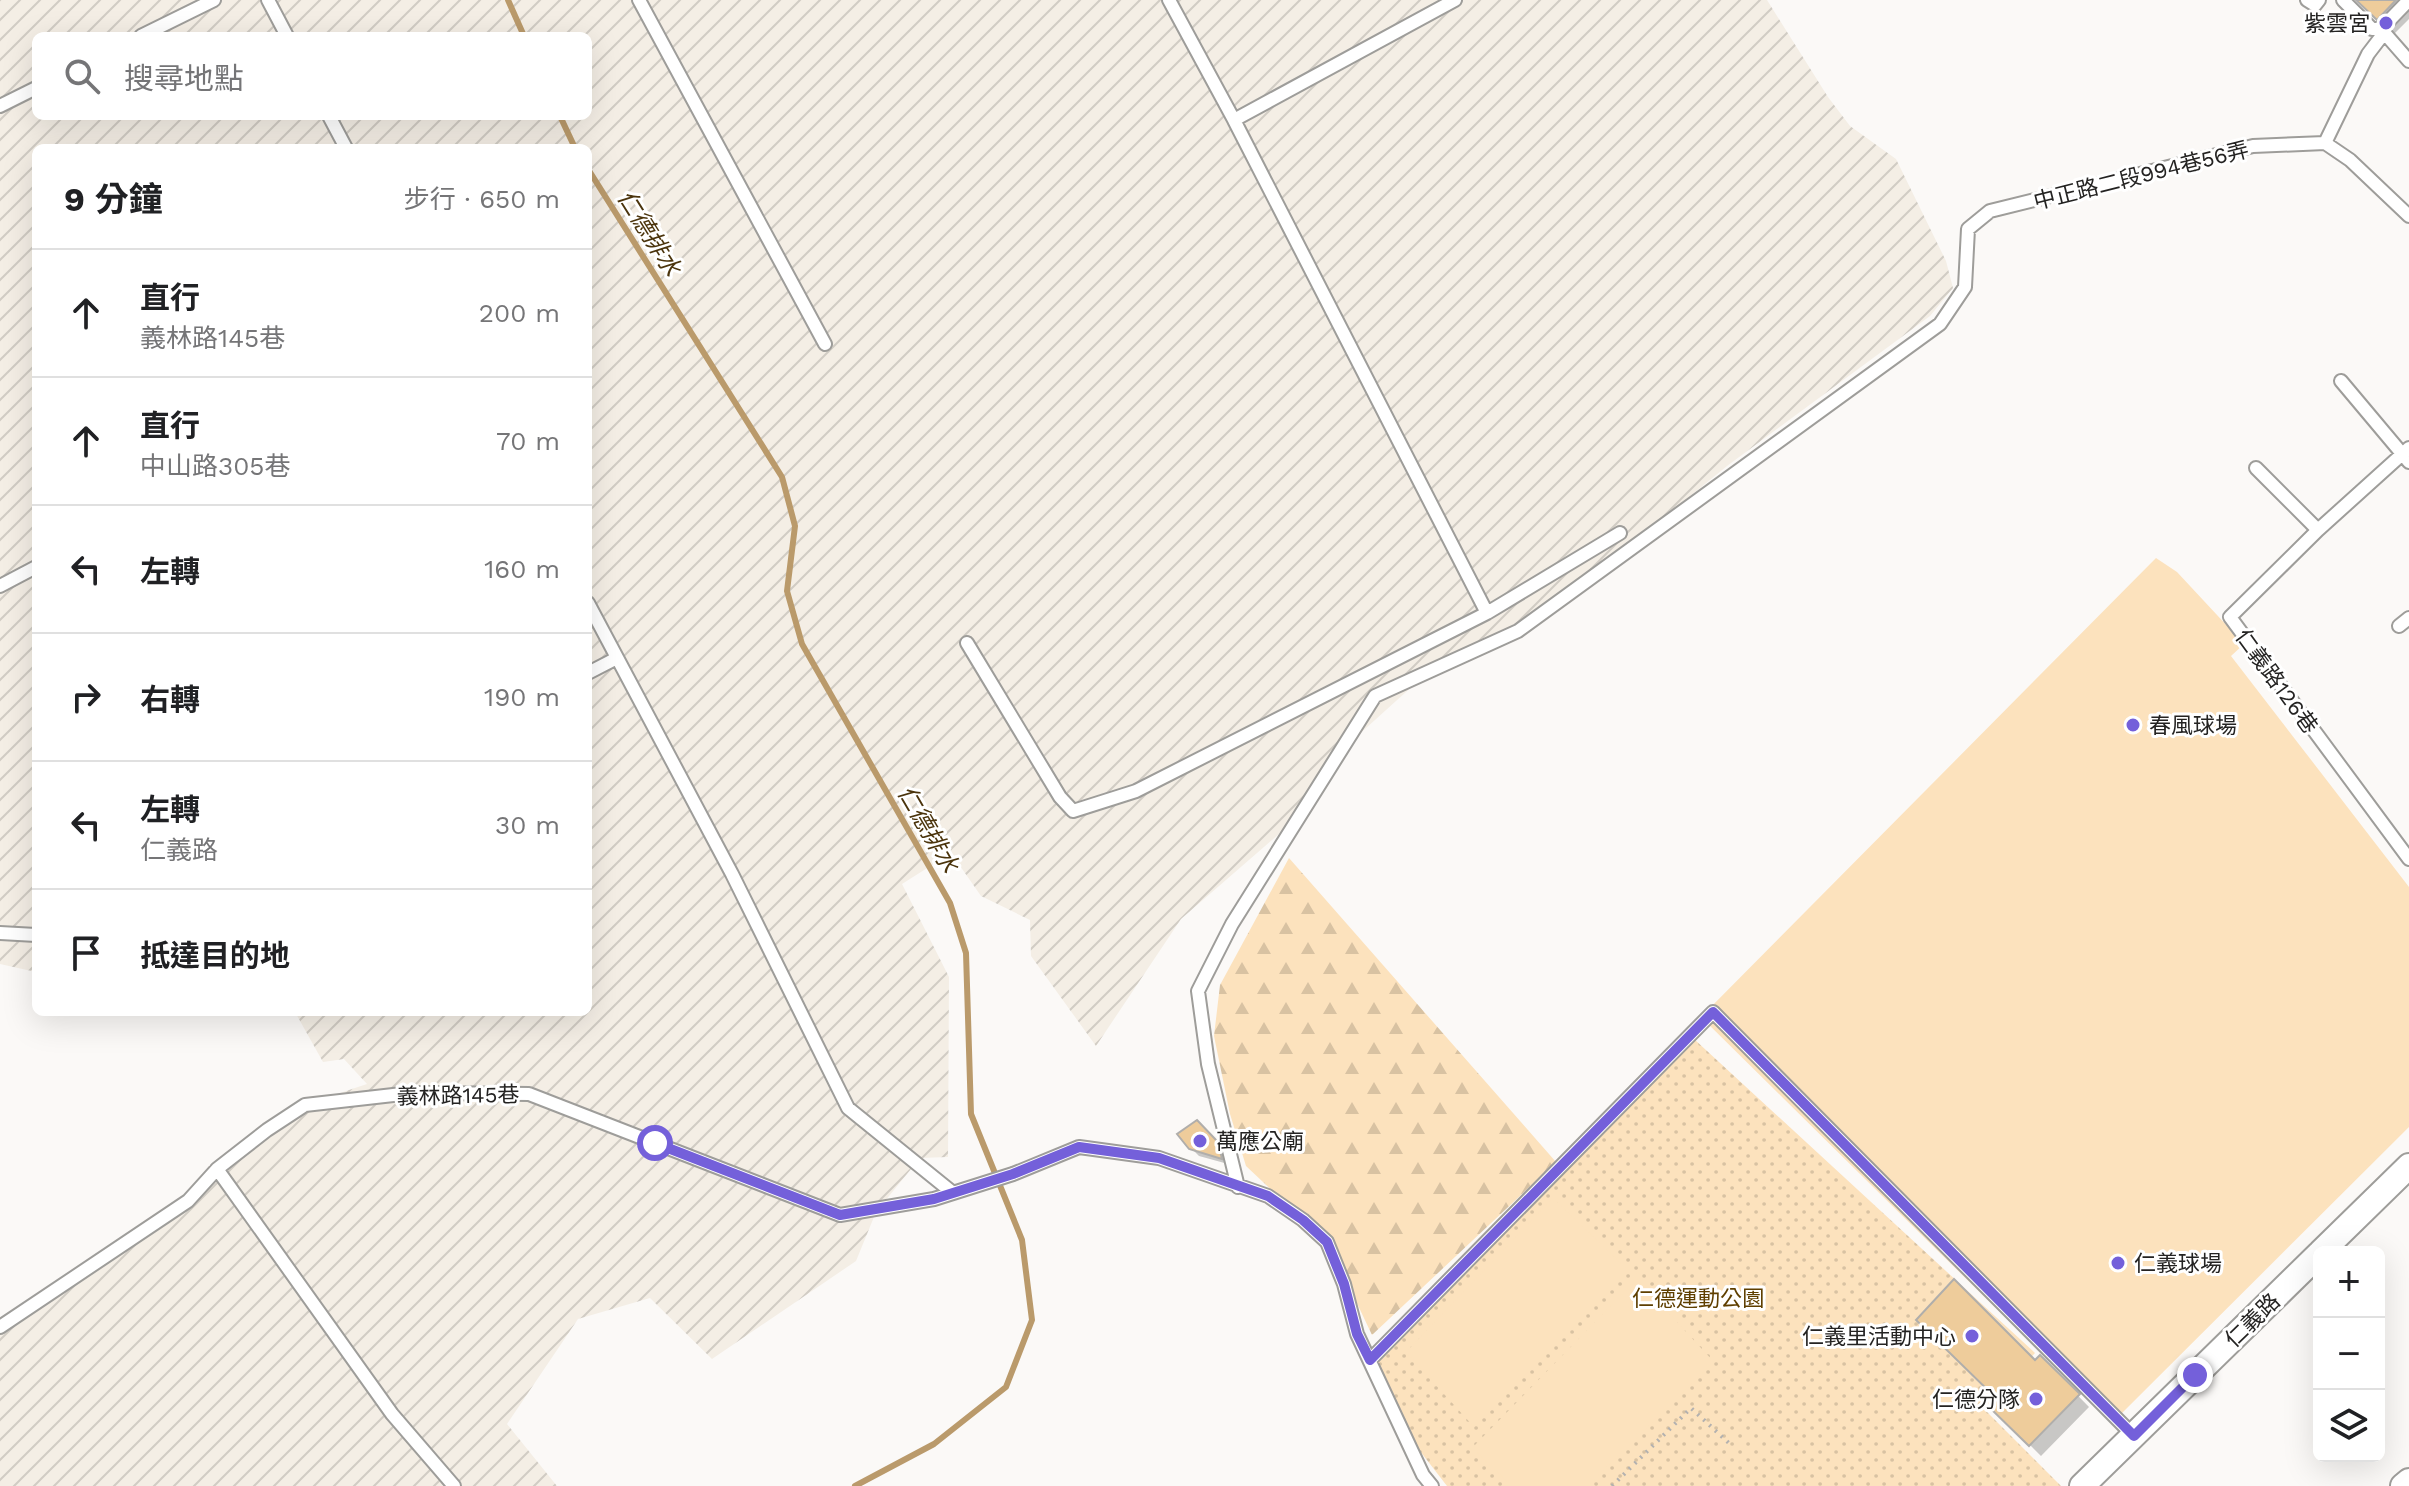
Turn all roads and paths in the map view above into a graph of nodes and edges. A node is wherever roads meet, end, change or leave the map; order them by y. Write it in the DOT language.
graph roads {
  1 [pos="214,0"];
  2 [pos="268,0"];
  3 [pos="639,0"];
  4 [pos="1169,0"];
  5 [pos="1455,0"];
  6 [pos="2307,0"];
  7 [pos="2319,0"];
  8 [pos="2343,0"];
  9 [pos="2409,0"];
  10 [pos="2381,29"];
  11 [pos="149,32"];
  12 [pos="285,32"];
  13 [pos="2409,61"];
  14 [pos="32,90"];
  15 [pos="0,106"];
  16 [pos="331,120"];
  17 [pos="1234,120"];
  18 [pos="2325,143"];
  19 [pos="344,144"];
  20 [pos="2409,216"];
  21 [pos="825,344"];
  22 [pos="2341,381"];
  23 [pos="2407,454"];
  24 [pos="2256,468"];
  25 [pos="2318,530"];
  26 [pos="1620,533"];
  27 [pos="32,569"];
  28 [pos="0,586"];
  29 [pos="592,611"];
  30 [pos="1487,613"];
  31 [pos="967,643"];
  32 [pos="617,658"];
  33 [pos="592,671"];
  34 [pos="2409,859"];
  35 [pos="0,933"];
  36 [pos="32,935"];
  37 [pos="2409,1166"];
  38 [pos="217,1169"];
  39 [pos="1238,1187"];
  40 [pos="953,1193"];
  41 [pos="2327,1246"];
  42 [pos="2313,1260"];
  43 [pos="0,1327"];
  44 [pos="1370,1360"];
  45 [pos="2134,1436"];
  46 [pos="1732,1446"];
  47 [pos="1419,1481"];
  48 [pos="2409,1481"];
  49 [pos="454,1486"];
  50 [pos="1432,1486"];
  51 [pos="1612,1486"];
  52 [pos="2082,1486"];
  53 [pos="2403,1486"];
  1 -- 11 [label="lane"];
  2 -- 12 [label="lane"];
  3 -- 21 [label="lane"];
  4 -- 17 [label="lane"];
  5 -- 17 [label="lane"];
  6 -- 7 [label="lane"];
  8 -- 10 [label="lane"];
  9 -- 10 [label="lane"];
  10 -- 13 [label="lane"];
  10 -- 18 [label="lane"];
  14 -- 15 [label="lane"];
  16 -- 19 [label="lane"];
  17 -- 30 [label="lane"];
  18 -- 20 [label="lane"];
  18 -- 39 [label="lane, 中正路二段994巷56弄"];
  22 -- 23 [label="lane"];
  23 -- 25 [label="lane, 仁義路126巷"];
  24 -- 25 [label="lane"];
  25 -- 34 [label="lane, 仁義路126巷"];
  26 -- 30 [label="lane"];
  27 -- 28 [label="lane"];
  29 -- 32 [label="lane"];
  30 -- 31 [label="lane"];
  32 -- 33 [label="lane"];
  32 -- 40 [label="lane"];
  35 -- 36 [label="lane"];
  37 -- 41 [label="street, 仁義路"];
  38 -- 40 [label="lane, 義林路145巷"];
  38 -- 43 [label="lane, 義林路145巷"];
  38 -- 49 [label="lane"];
  39 -- 40 [label="lane, 義林路145巷"];
  39 -- 44 [label="lane, 義林路145巷"];
  42 -- 45 [label="street, 仁義路"];
  44 -- 45 [label="lane"];
  44 -- 47 [label="lane, 義林路145巷"];
  45 -- 52 [label="street, 仁義路"];
  46 -- 51 [label="path"];
  47 -- 50 [label="lane, 義林路145巷"];
  48 -- 53 [label="street"];
}
